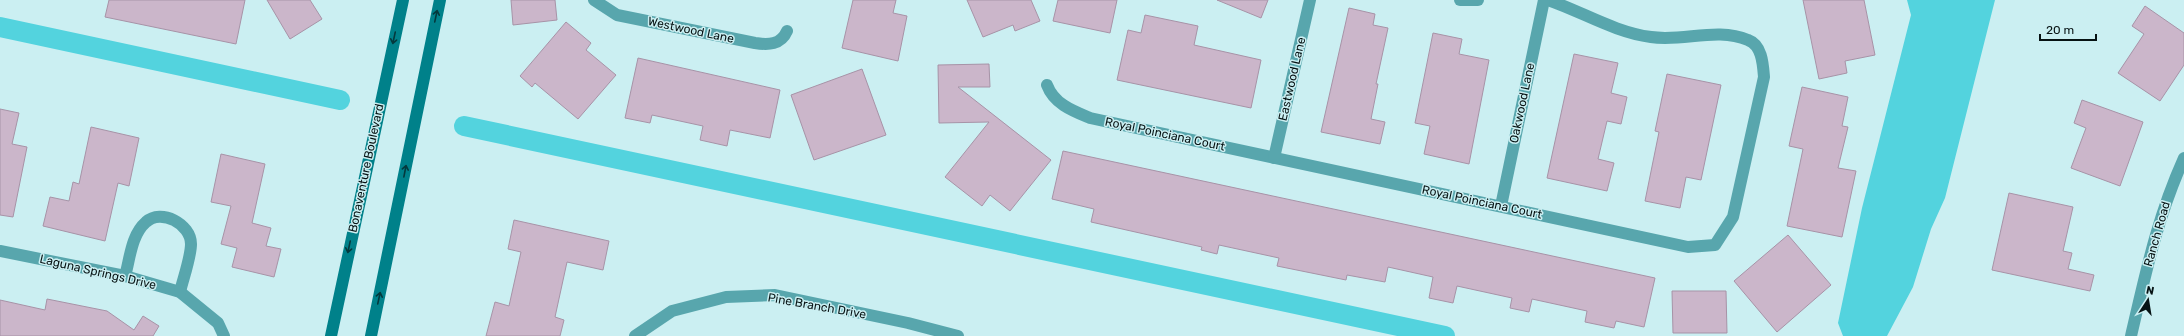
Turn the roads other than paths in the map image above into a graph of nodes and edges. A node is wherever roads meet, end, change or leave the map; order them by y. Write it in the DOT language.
graph roads {
  1 [pos="403,0"];
  2 [pos="440,0"];
  3 [pos="594,0"];
  4 [pos="1310,0"];
  5 [pos="1460,0"];
  6 [pos="1478,0"];
  7 [pos="1544,0"];
  8 [pos="1548,0"];
  9 [pos="788,31"];
  10 [pos="1047,85"];
  11 [pos="1274,158"];
  12 [pos="2184,158"];
  13 [pos="1501,206"];
  14 [pos="0,251"];
  15 [pos="125,276"];
  16 [pos="180,292"];
  17 [pos="224,336"];
  18 [pos="330,336"];
  19 [pos="371,336"];
  20 [pos="635,336"];
  21 [pos="958,336"];
  22 [pos="2132,336"];
  1 -- 18 [label="main road, Bonaventure Boulevard, one-way"];
  19 -- 2 [label="main road, one-way"];
  3 -- 9 [label="street, Westwood Lane"];
  4 -- 11 [label="street, Eastwood Lane"];
  5 -- 6 [label="street"];
  7 -- 13 [label="street, Oakwood Lane"];
  8 -- 13 [label="street, Royal Poinciana Court"];
  10 -- 11 [label="street, Royal Poinciana Court"];
  11 -- 13 [label="street, Royal Poinciana Court"];
  12 -- 22 [label="street, Ranch Road"];
  14 -- 15 [label="street, Laguna Springs Drive"];
  15 -- 16 [label="street, Laguna Springs Drive"];
  15 -- 16 [label="street"];
  16 -- 17 [label="street, Laguna Springs Drive"];
  20 -- 21 [label="street, Pine Branch Drive"];
}
